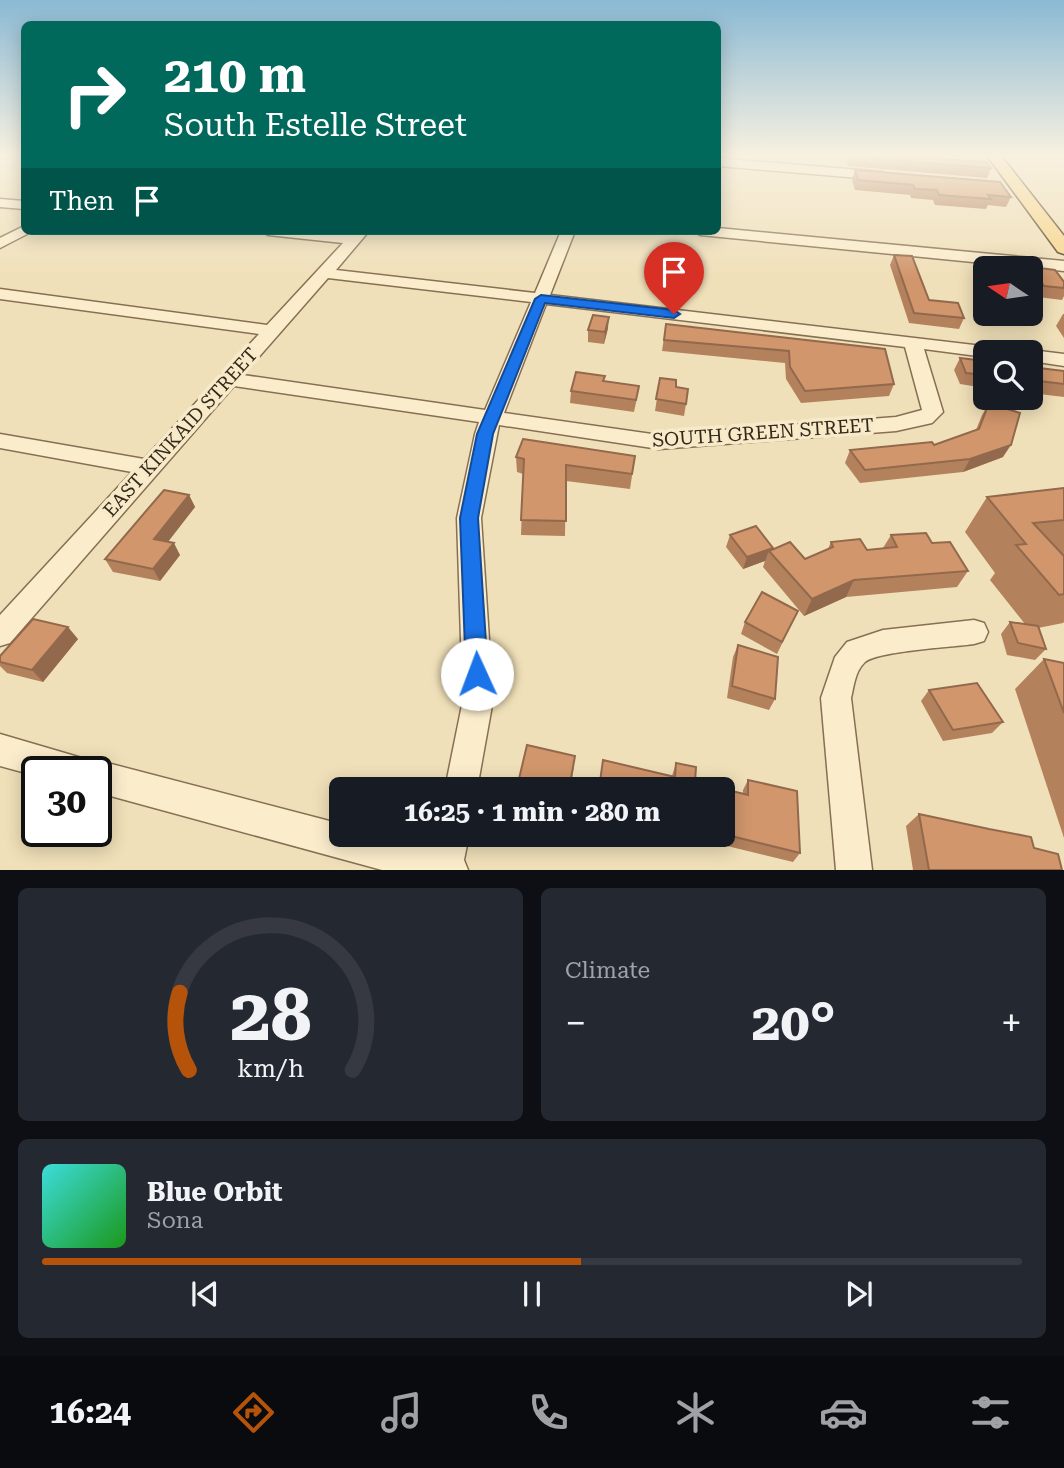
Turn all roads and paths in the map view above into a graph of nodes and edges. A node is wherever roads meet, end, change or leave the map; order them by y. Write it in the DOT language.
graph roads {
  1 [pos="1026,198"];
  2 [pos="0,202"];
  3 [pos="21,205"];
  4 [pos="21,232"];
  5 [pos="721,233"];
  6 [pos="340,235"];
  7 [pos="566,235"];
  8 [pos="358,236"];
  9 [pos="0,244"];
  10 [pos="1064,248"];
  11 [pos="1064,266"];
  12 [pos="324,273"];
  13 [pos="0,294"];
  14 [pos="541,299"];
  15 [pos="272,331"];
  16 [pos="913,342"];
  17 [pos="973,350"];
  18 [pos="1043,357"];
  19 [pos="1064,360"];
  20 [pos="228,379"];
  21 [pos="491,419"];
  22 [pos="0,441"];
  23 [pos="148,467"];
  24 [pos="974,632"];
  25 [pos="0,634"];
  26 [pos="0,750"];
  27 [pos="22,756"];
  28 [pos="463,777"];
  29 [pos="112,780"];
  30 [pos="447,860"];
  31 [pos="854,870"];
  1 -- 10 [label="main road"];
  2 -- 3 [label="street"];
  4 -- 9 [label="street"];
  5 -- 11 [label="street"];
  6 -- 8 [label="street"];
  7 -- 14 [label="street"];
  8 -- 12 [label="street, EAST KINKAID STREET"];
  12 -- 14 [label="street"];
  12 -- 15 [label="street, EAST KINKAID STREET"];
  13 -- 15 [label="street"];
  14 -- 16 [label="street"];
  14 -- 21 [label="street"];
  15 -- 20 [label="street, EAST KINKAID STREET"];
  16 -- 17 [label="street"];
  16 -- 21 [label="street, SOUTH GREEN STREET"];
  18 -- 19 [label="street"];
  20 -- 21 [label="street, SOUTH GREEN STREET"];
  20 -- 23 [label="street, EAST KINKAID STREET"];
  21 -- 28 [label="street"];
  22 -- 23 [label="street"];
  23 -- 25 [label="street, EAST KINKAID STREET"];
  24 -- 31 [label="street"];
  26 -- 27 [label="street"];
  29 -- 30 [label="street"];
}
